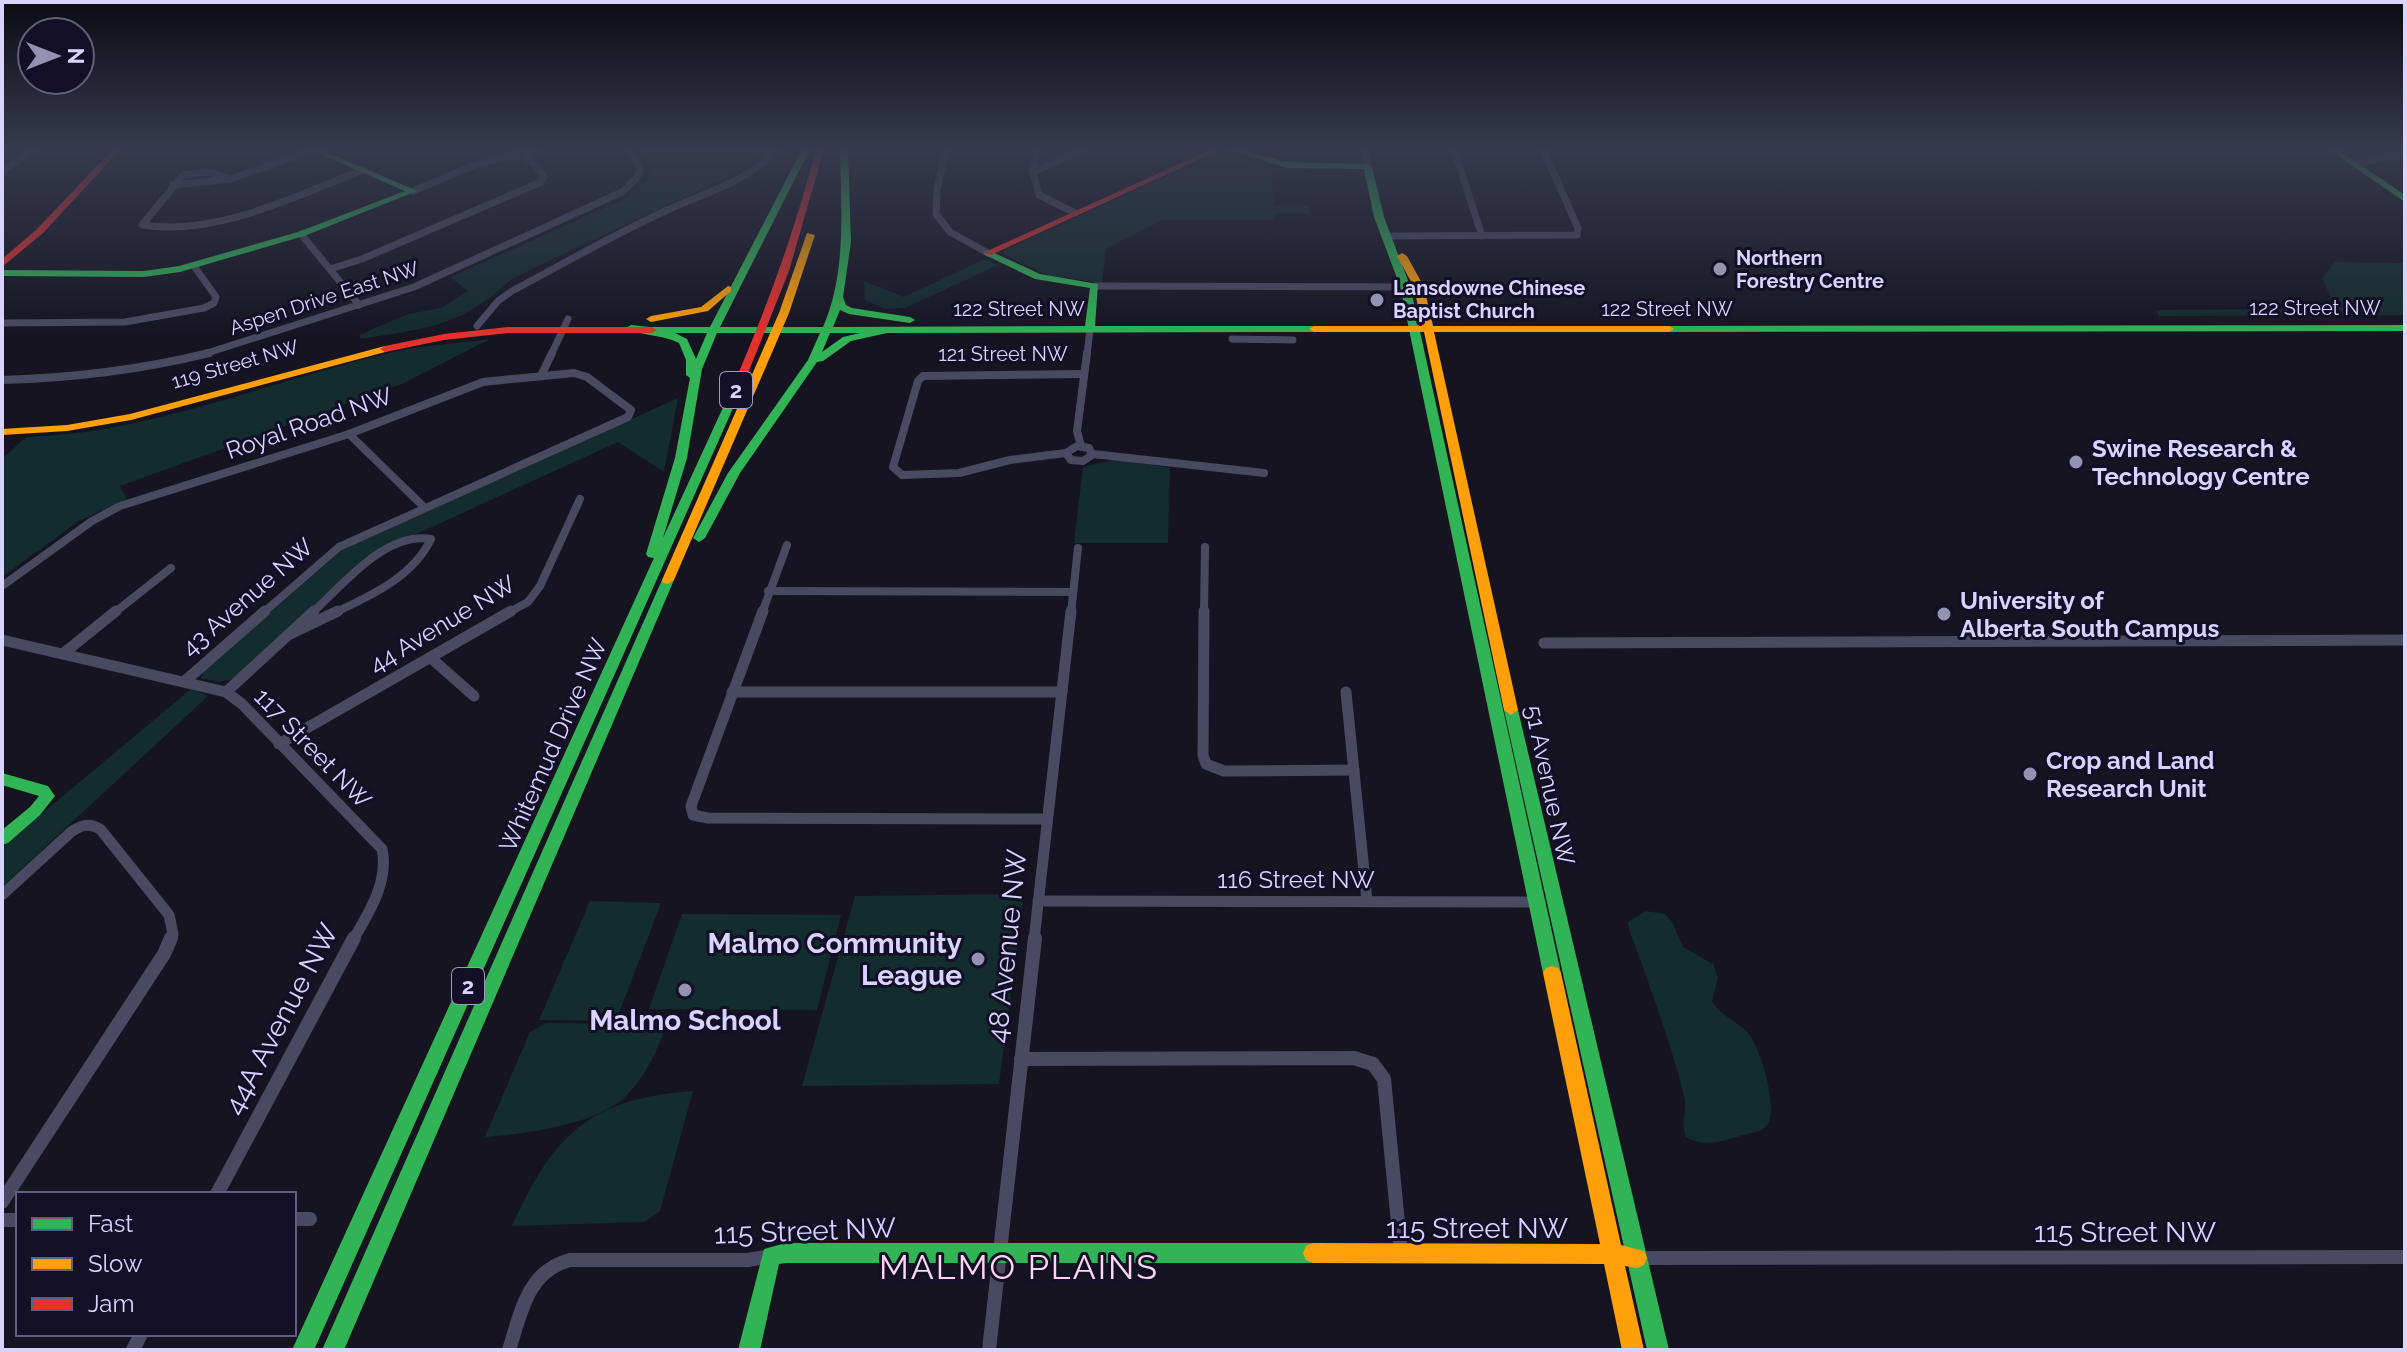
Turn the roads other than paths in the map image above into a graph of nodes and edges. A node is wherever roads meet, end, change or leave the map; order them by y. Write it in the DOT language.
graph roads {
  1 [pos="58,212"];
  2 [pos="151,212"];
  3 [pos="240,212"];
  4 [pos="358,212"];
  5 [pos="469,212"];
  6 [pos="580,212"];
  7 [pos="663,212"];
  8 [pos="774,212"];
  9 [pos="805,212"];
  10 [pos="815,212"];
  11 [pos="845,212"];
  12 [pos="935,212"];
  13 [pos="1378,212"];
  14 [pos="1474,212"];
  15 [pos="1571,212"];
  16 [pos="1075,213"];
  17 [pos="301,234"];
  18 [pos="1387,236"];
  19 [pos="1482,236"];
  20 [pos="988,253"];
  21 [pos="749,261"];
  22 [pos="2,264"];
  23 [pos="194,266"];
  24 [pos="330,269"];
  25 [pos="2,273"];
  26 [pos="1095,286"];
  27 [pos="1410,290"];
  28 [pos="839,298"];
  29 [pos="359,305"];
  30 [pos="651,319"];
  31 [pos="910,320"];
  32 [pos="2,323"];
  33 [pos="565,324"];
  34 [pos="716,324"];
  35 [pos="741,324"];
  36 [pos="830,324"];
  37 [pos="1090,325"];
  38 [pos="2405,325"];
  39 [pos="1420,326"];
  40 [pos="631,328"];
  41 [pos="476,329"];
  42 [pos="890,329"];
  43 [pos="1381,329"];
  44 [pos="1464,329"];
  45 [pos="1232,339"];
  46 [pos="1293,340"];
  47 [pos="1418,347"];
  48 [pos="1434,358"];
  49 [pos="806,372"];
  50 [pos="1084,374"];
  51 [pos="541,376"];
  52 [pos="1438,376"];
  53 [pos="2,380"];
  54 [pos="690,393"];
  55 [pos="2,425"];
  56 [pos="2,432"];
  57 [pos="349,434"];
  58 [pos="1081,446"];
  59 [pos="1066,453"];
  60 [pos="1093,454"];
  61 [pos="1264,473"];
  62 [pos="580,499"];
  63 [pos="425,508"];
  64 [pos="787,545"];
  65 [pos="339,547"];
  66 [pos="1205,547"];
  67 [pos="1078,548"];
  68 [pos="171,568"];
  69 [pos="2,586"];
  70 [pos="768,591"];
  71 [pos="1073,592"];
  72 [pos="651,620"];
  73 [pos="632,622"];
  74 [pos="288,635"];
  75 [pos="2,640"];
  76 [pos="2405,640"];
  77 [pos="1544,643"];
  78 [pos="64,653"];
  79 [pos="431,658"];
  80 [pos="185,681"];
  81 [pos="226,692"];
  82 [pos="732,692"];
  83 [pos="1062,692"];
  84 [pos="1346,692"];
  85 [pos="474,696"];
  86 [pos="279,744"];
  87 [pos="1354,770"];
  88 [pos="2,779"];
  89 [pos="1047,819"];
  90 [pos="2,839"];
  91 [pos="386,867"];
  92 [pos="2,895"];
  93 [pos="1038,901"];
  94 [pos="1367,901"];
  95 [pos="1535,902"];
  96 [pos="1554,902"];
  97 [pos="1021,1059"];
  98 [pos="218,1192"];
  99 [pos="2,1202"];
  100 [pos="999,1254"];
  101 [pos="1401,1254"];
  102 [pos="1613,1254"];
  103 [pos="771,1256"];
  104 [pos="2405,1257"];
  105 [pos="1637,1258"];
  106 [pos="303,1350"];
  107 [pos="333,1350"];
  108 [pos="509,1350"];
  109 [pos="749,1350"];
  110 [pos="989,1350"];
  111 [pos="1633,1350"];
  112 [pos="1658,1350"];
  1 -- 22 [label="main road"];
  2 -- 3 [label="street"];
  4 -- 17 [label="main road"];
  5 -- 24 [label="street"];
  6 -- 29 [label="street, Aspen Drive East NW"];
  7 -- 41 [label="street"];
  8 -- 21 [label="main road"];
  9 -- 73 [label="main road, Whitemud Drive NW / 2"];
  10 -- 72 [label="main road, Whitemud Drive NW / 2"];
  11 -- 28 [label="main road"];
  12 -- 20 [label="street"];
  13 -- 18 [label="main road, 51 Avenue NW"];
  14 -- 19 [label="street"];
  15 -- 19 [label="street"];
  16 -- 20 [label="main road"];
  17 -- 23 [label="main road"];
  17 -- 24 [label="street"];
  18 -- 19 [label="street"];
  18 -- 27 [label="main road, 51 Avenue NW"];
  20 -- 26 [label="main road"];
  21 -- 30 [label="main road"];
  21 -- 34 [label="main road"];
  23 -- 25 [label="main road"];
  23 -- 32 [label="street"];
  24 -- 29 [label="street"];
  26 -- 27 [label="street"];
  26 -- 37 [label="main road"];
  27 -- 39 [label="main road, 51 Avenue NW"];
  28 -- 31 [label="main road"];
  28 -- 36 [label="main road"];
  29 -- 53 [label="street, Aspen Drive East NW"];
  30 -- 33 [label="main road, 119 Street NW"];
  30 -- 34 [label="main road, 119 Street NW"];
  31 -- 36 [label="main road, 122 Street NW"];
  31 -- 37 [label="main road, 122 Street NW"];
  33 -- 40 [label="main road, 119 Street NW"];
  33 -- 41 [label="main road, 119 Street NW"];
  33 -- 51 [label="street"];
  34 -- 35 [label="main road, 119 Street NW"];
  34 -- 40 [label="main road, 119 Street NW"];
  34 -- 54 [label="main road"];
  35 -- 36 [label="main road, 122 Street NW"];
  36 -- 42 [label="main road, 122 Street NW"];
  36 -- 49 [label="main road"];
  37 -- 39 [label="main road, 122 Street NW"];
  37 -- 42 [label="main road, 122 Street NW"];
  37 -- 43 [label="main road, 122 Street NW"];
  37 -- 50 [label="street"];
  38 -- 39 [label="main road, 122 Street NW"];
  38 -- 44 [label="main road, 122 Street NW"];
  39 -- 43 [label="main road, 122 Street NW"];
  39 -- 44 [label="main road, 122 Street NW"];
  39 -- 47 [label="main road, 51 Avenue NW"];
  39 -- 48 [label="main road, 51 Avenue NW"];
  39 -- 52 [label="main road"];
  40 -- 54 [label="main road"];
  41 -- 55 [label="main road, 119 Street NW"];
  41 -- 56 [label="main road, 119 Street NW"];
  42 -- 49 [label="main road"];
  43 -- 47 [label="main road"];
  44 -- 48 [label="main road"];
  45 -- 46 [label="street"];
  47 -- 95 [label="main road, 51 Avenue NW"];
  48 -- 52 [label="main road, 51 Avenue NW"];
  49 -- 72 [label="main road"];
  50 -- 58 [label="street"];
  50 -- 59 [label="street, 121 Street NW"];
  51 -- 57 [label="street, Royal Road NW"];
  51 -- 63 [label="street, Royal Road NW"];
  52 -- 96 [label="main road, 51 Avenue NW"];
  54 -- 73 [label="main road"];
  57 -- 63 [label="street"];
  57 -- 69 [label="street, Royal Road NW"];
  58 -- 59 [label="street"];
  58 -- 60 [label="street"];
  59 -- 60 [label="street"];
  60 -- 61 [label="street"];
  62 -- 79 [label="street, 44 Avenue NW"];
  63 -- 65 [label="street, Royal Road NW"];
  64 -- 70 [label="street"];
  65 -- 80 [label="street, 43 Avenue NW"];
  66 -- 87 [label="street"];
  67 -- 71 [label="street, 48 Avenue NW"];
  68 -- 78 [label="street"];
  70 -- 71 [label="street"];
  70 -- 82 [label="street"];
  71 -- 83 [label="street, 48 Avenue NW"];
  72 -- 107 [label="main road, Whitemud Drive NW / 2"];
  73 -- 106 [label="main road, Whitemud Drive NW / 2"];
  74 -- 74 [label="street"];
  74 -- 81 [label="street"];
  75 -- 78 [label="street, 117 Street NW"];
  76 -- 77 [label="street"];
  78 -- 80 [label="street, 117 Street NW"];
  79 -- 85 [label="street"];
  79 -- 86 [label="street, 44 Avenue NW"];
  80 -- 81 [label="street, 117 Street NW"];
  81 -- 86 [label="street, 117 Street NW"];
  82 -- 83 [label="street"];
  82 -- 89 [label="street"];
  83 -- 89 [label="street, 48 Avenue NW"];
  84 -- 87 [label="street"];
  86 -- 91 [label="street, 117 Street NW"];
  87 -- 94 [label="street"];
  88 -- 90 [label="main road"];
  89 -- 93 [label="street, 48 Avenue NW"];
  91 -- 98 [label="street, 44A Avenue NW"];
  92 -- 99 [label="street"];
  93 -- 94 [label="street, 116 Street NW"];
  93 -- 97 [label="street, 48 Avenue NW"];
  94 -- 95 [label="street, 116 Street NW"];
  95 -- 96 [label="street, 116 Street NW"];
  95 -- 102 [label="main road, 51 Avenue NW"];
  96 -- 105 [label="main road, 51 Avenue NW"];
  97 -- 100 [label="street, 48 Avenue NW"];
  97 -- 101 [label="street"];
  100 -- 101 [label="main road, 115 Street NW"];
  100 -- 103 [label="main road, 115 Street NW"];
  100 -- 110 [label="street, 48 Avenue NW"];
  101 -- 102 [label="main road, 115 Street NW"];
  102 -- 105 [label="main road, 115 Street NW"];
  102 -- 111 [label="main road, 51 Avenue NW"];
  103 -- 108 [label="street, 115 Street NW"];
  103 -- 109 [label="main road"];
  104 -- 105 [label="street, 115 Street NW"];
  105 -- 112 [label="main road, 51 Avenue NW"];
}
